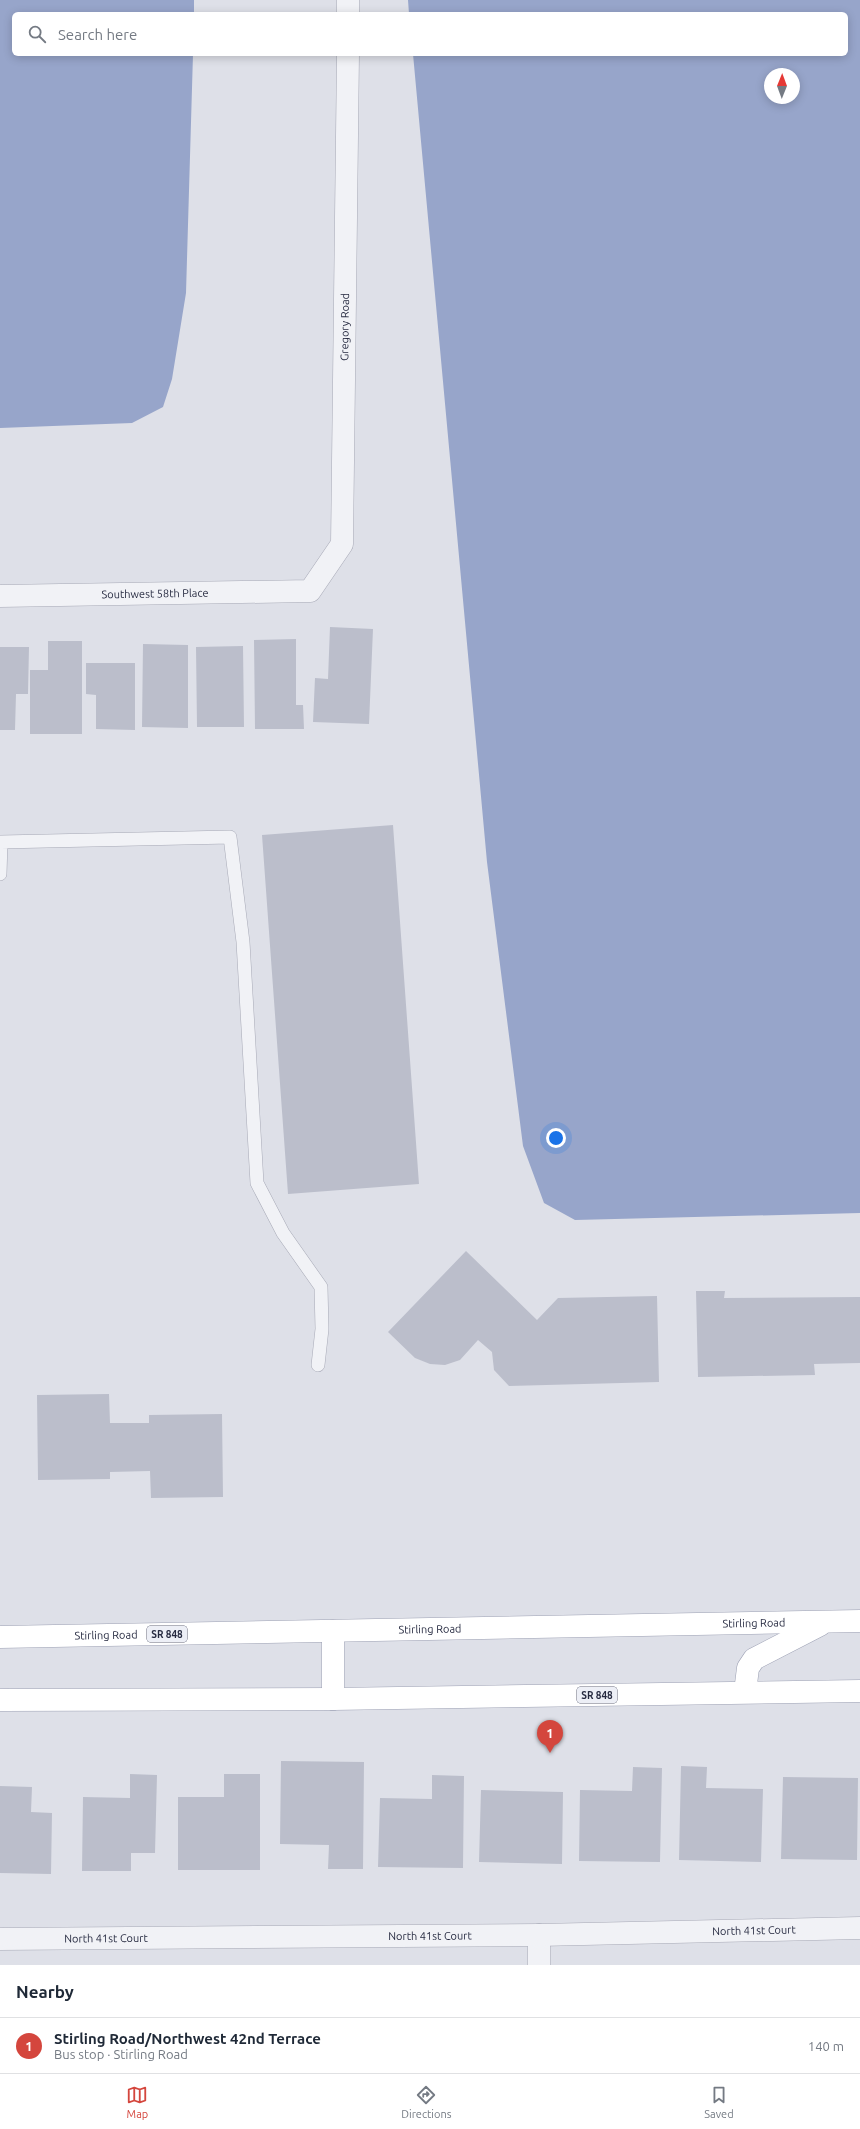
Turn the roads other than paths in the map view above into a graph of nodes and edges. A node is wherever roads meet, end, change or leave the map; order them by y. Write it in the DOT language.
graph roads {
  1 [pos="348,0"];
  2 [pos="348,12"];
  3 [pos="348,56"];
  4 [pos="310,591"];
  5 [pos="0,596"];
  6 [pos="0,874"];
  7 [pos="318,1365"];
  8 [pos="860,1621"];
  9 [pos="826,1622"];
  10 [pos="333,1631"];
  11 [pos="0,1637"];
  12 [pos="860,1691"];
  13 [pos="745,1692"];
  14 [pos="333,1699"];
  15 [pos="0,1700"];
  16 [pos="860,1928"];
  17 [pos="539,1935"];
  18 [pos="0,1939"];
  19 [pos="540,1965"];
  1 -- 2 [label="street"];
  3 -- 4 [label="street, Gregory Road"];
  4 -- 5 [label="street, Southwest 58th Place"];
  6 -- 7 [label="lane"];
  8 -- 9 [label="main road, Stirling Road / SR 848"];
  9 -- 10 [label="main road, Stirling Road / SR 848"];
  9 -- 13 [label="main road"];
  10 -- 11 [label="main road, Stirling Road / SR 848"];
  10 -- 14 [label="main road"];
  12 -- 13 [label="main road, SR 848"];
  13 -- 14 [label="main road, SR 848"];
  14 -- 15 [label="main road, SR 848"];
  16 -- 17 [label="street, North 41st Court"];
  17 -- 18 [label="street, North 41st Court"];
  17 -- 19 [label="street"];
}
